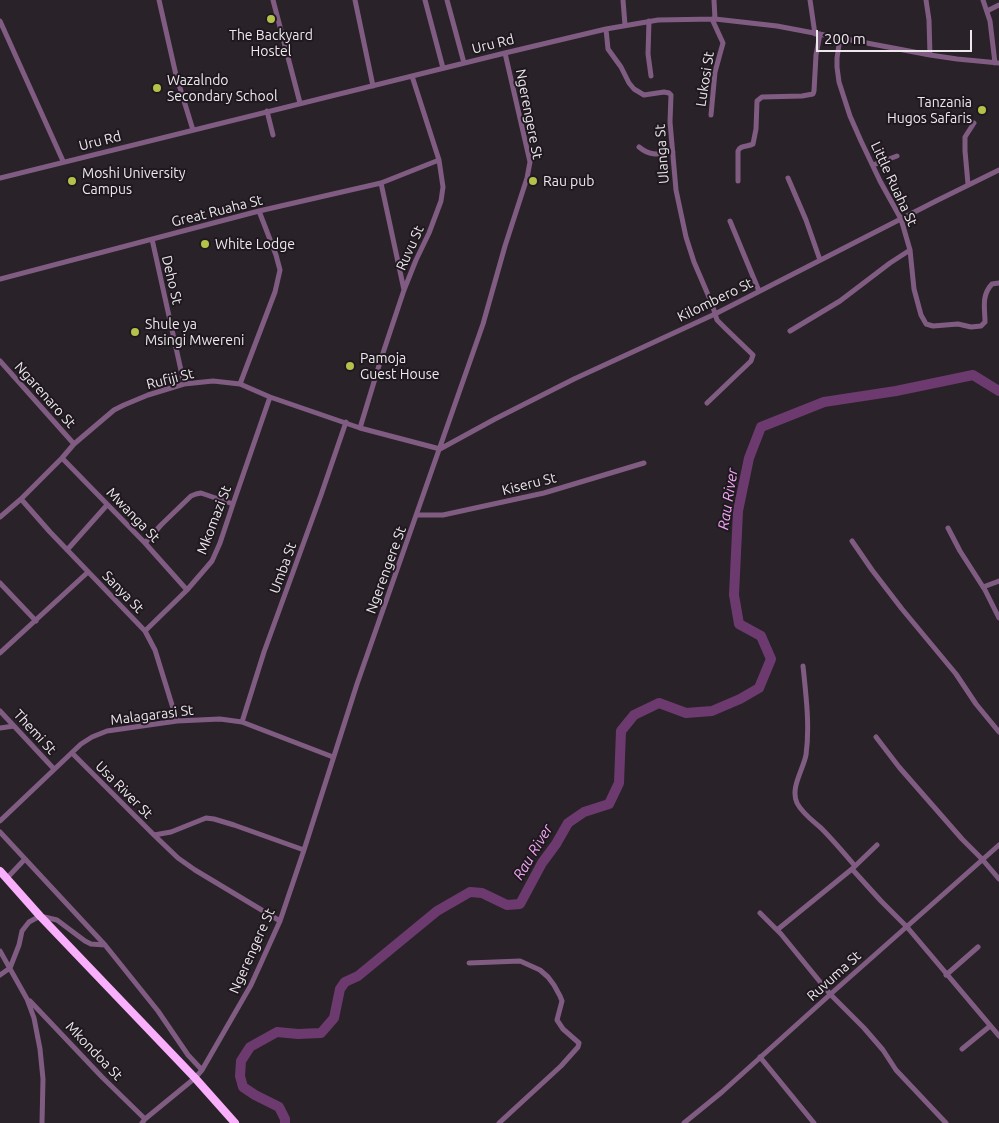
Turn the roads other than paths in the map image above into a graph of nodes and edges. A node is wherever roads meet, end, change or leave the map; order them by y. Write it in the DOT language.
graph roads {
  1 [pos="159,0"];
  2 [pos="273,0"];
  3 [pos="355,0"];
  4 [pos="425,0"];
  5 [pos="447,0"];
  6 [pos="623,0"];
  7 [pos="714,0"];
  8 [pos="810,0"];
  9 [pos="926,0"];
  10 [pos="983,0"];
  11 [pos="999,6"];
  12 [pos="987,12"];
  13 [pos="714,19"];
  14 [pos="0,21"];
  15 [pos="648,21"];
  16 [pos="625,25"];
  17 [pos="606,29"];
  18 [pos="818,34"];
  19 [pos="840,38"];
  20 [pos="505,53"];
  21 [pos="930,55"];
  22 [pos="464,63"];
  23 [pos="997,63"];
  24 [pos="442,68"];
  25 [pos="412,76"];
  26 [pos="651,76"];
  27 [pos="373,86"];
  28 [pos="300,103"];
  29 [pos="267,111"];
  30 [pos="711,115"];
  31 [pos="974,123"];
  32 [pos="192,130"];
  33 [pos="273,135"];
  34 [pos="639,147"];
  35 [pos="673,152"];
  36 [pos="897,156"];
  37 [pos="439,160"];
  38 [pos="63,162"];
  39 [pos="873,166"];
  40 [pos="999,171"];
  41 [pos="0,178"];
  42 [pos="788,178"];
  43 [pos="738,182"];
  44 [pos="381,183"];
  45 [pos="968,184"];
  46 [pos="260,211"];
  47 [pos="901,219"];
  48 [pos="730,221"];
  49 [pos="152,239"];
  50 [pos="910,250"];
  51 [pos="820,260"];
  52 [pos="0,279"];
  53 [pos="999,283"];
  54 [pos="404,290"];
  55 [pos="759,291"];
  56 [pos="715,314"];
  57 [pos="790,331"];
  58 [pos="0,361"];
  59 [pos="184,384"];
  60 [pos="240,384"];
  61 [pos="270,397"];
  62 [pos="707,403"];
  63 [pos="346,422"];
  64 [pos="360,428"];
  65 [pos="74,444"];
  66 [pos="440,449"];
  67 [pos="62,458"];
  68 [pos="644,463"];
  69 [pos="20,499"];
  70 [pos="233,504"];
  71 [pos="107,505"];
  72 [pos="417,515"];
  73 [pos="0,518"];
  74 [pos="948,528"];
  75 [pos="852,541"];
  76 [pos="145,543"];
  77 [pos="67,550"];
  78 [pos="88,572"];
  79 [pos="999,581"];
  80 [pos="0,583"];
  81 [pos="983,587"];
  82 [pos="186,590"];
  83 [pos="999,618"];
  84 [pos="36,621"];
  85 [pos="145,631"];
  86 [pos="0,653"];
  87 [pos="803,666"];
  88 [pos="0,711"];
  89 [pos="177,721"];
  90 [pos="242,722"];
  91 [pos="14,726"];
  92 [pos="0,728"];
  93 [pos="999,732"];
  94 [pos="876,737"];
  95 [pos="72,753"];
  96 [pos="333,757"];
  97 [pos="54,769"];
  98 [pos="0,821"];
  99 [pos="0,832"];
  100 [pos="154,836"];
  101 [pos="877,845"];
  102 [pos="999,845"];
  103 [pos="304,850"];
  104 [pos="25,859"];
  105 [pos="982,859"];
  106 [pos="853,867"];
  107 [pos="0,871"];
  108 [pos="7,878"];
  109 [pos="999,879"];
  110 [pos="760,913"];
  111 [pos="40,916"];
  112 [pos="280,921"];
  113 [pos="907,927"];
  114 [pos="777,930"];
  115 [pos="105,945"];
  116 [pos="978,947"];
  117 [pos="0,951"];
  118 [pos="469,964"];
  119 [pos="10,968"];
  120 [pos="0,975"];
  121 [pos="946,975"];
  122 [pos="830,994"];
  123 [pos="27,999"];
  124 [pos="990,1026"];
  125 [pos="999,1036"];
  126 [pos="962,1049"];
  127 [pos="760,1057"];
  128 [pos="202,1070"];
  129 [pos="195,1078"];
  130 [pos="143,1121"];
  131 [pos="42,1123"];
  132 [pos="235,1123"];
  133 [pos="499,1123"];
  134 [pos="684,1123"];
  135 [pos="814,1123"];
  136 [pos="946,1123"];
  1 -- 32 [label="street"];
  2 -- 28 [label="street"];
  3 -- 27 [label="street"];
  4 -- 24 [label="street"];
  5 -- 22 [label="street"];
  6 -- 16 [label="street"];
  7 -- 13 [label="street"];
  8 -- 18 [label="street"];
  9 -- 21 [label="street"];
  10 -- 12 [label="street"];
  11 -- 12 [label="street"];
  12 -- 23 [label="street"];
  13 -- 15 [label="street, Uru Rd"];
  13 -- 18 [label="street, Uru Rd"];
  13 -- 30 [label="street, Lukosi St"];
  14 -- 38 [label="street"];
  15 -- 16 [label="street, Uru Rd"];
  15 -- 26 [label="street"];
  16 -- 17 [label="street, Uru Rd"];
  17 -- 20 [label="street, Uru Rd"];
  17 -- 35 [label="street, Ulanga St"];
  18 -- 19 [label="street, Uru Rd"];
  18 -- 43 [label="street"];
  19 -- 21 [label="street, Uru Rd"];
  19 -- 39 [label="street, Little Ruaha St"];
  20 -- 22 [label="street, Uru Rd"];
  20 -- 66 [label="street, Ngerengere St"];
  21 -- 23 [label="street, Uru Rd"];
  22 -- 24 [label="street, Uru Rd"];
  24 -- 25 [label="street, Uru Rd"];
  25 -- 27 [label="street, Uru Rd"];
  25 -- 37 [label="street, Ruvu St"];
  27 -- 28 [label="street, Uru Rd"];
  28 -- 29 [label="street, Uru Rd"];
  29 -- 32 [label="street, Uru Rd"];
  29 -- 33 [label="street"];
  31 -- 45 [label="street"];
  32 -- 38 [label="street, Uru Rd"];
  34 -- 35 [label="street"];
  35 -- 56 [label="street, Ulanga St"];
  36 -- 39 [label="street"];
  37 -- 44 [label="street, Great Ruaha St"];
  37 -- 54 [label="street, Ruvu St"];
  38 -- 41 [label="street, Uru Rd"];
  39 -- 47 [label="street, Little Ruaha St"];
  40 -- 45 [label="street, Kilombero St"];
  42 -- 51 [label="street"];
  44 -- 46 [label="street, Great Ruaha St"];
  44 -- 54 [label="street"];
  45 -- 47 [label="street, Kilombero St"];
  46 -- 49 [label="street, Great Ruaha St"];
  46 -- 60 [label="street"];
  47 -- 50 [label="street, Little Ruaha St"];
  47 -- 51 [label="street, Kilombero St"];
  48 -- 55 [label="street"];
  49 -- 52 [label="street, Great Ruaha St"];
  49 -- 59 [label="street, Deho St"];
  50 -- 53 [label="street, Little Ruaha St"];
  50 -- 57 [label="street"];
  51 -- 55 [label="street, Kilombero St"];
  54 -- 64 [label="street, Ruvu St"];
  55 -- 56 [label="street, Kilombero St"];
  56 -- 62 [label="street, Ulanga St"];
  56 -- 66 [label="street, Kilombero St"];
  58 -- 65 [label="street, Ngarenaro St"];
  59 -- 60 [label="street, Rufiji St"];
  59 -- 65 [label="street, Rufiji St"];
  60 -- 61 [label="street, Rufiji St"];
  61 -- 63 [label="street, Rufiji St"];
  61 -- 70 [label="street, Mkomazi St"];
  63 -- 64 [label="street, Rufiji St"];
  63 -- 90 [label="street, Umba St"];
  64 -- 66 [label="street, Rufiji St"];
  65 -- 67 [label="street, Rufiji St"];
  66 -- 72 [label="street, Ngerengere St"];
  67 -- 69 [label="street, Rufiji St"];
  67 -- 71 [label="street, Mwanga St"];
  68 -- 72 [label="street, Kiseru St"];
  69 -- 73 [label="street, Rufiji St"];
  69 -- 77 [label="street, Sanya St"];
  70 -- 76 [label="street"];
  70 -- 82 [label="street, Mkomazi St"];
  71 -- 76 [label="street, Mwanga St"];
  71 -- 77 [label="street"];
  72 -- 96 [label="street, Ngerengere St"];
  74 -- 81 [label="street"];
  75 -- 93 [label="street"];
  76 -- 82 [label="street, Mwanga St"];
  77 -- 78 [label="street, Sanya St"];
  78 -- 84 [label="street"];
  78 -- 85 [label="street, Sanya St"];
  79 -- 81 [label="street"];
  80 -- 84 [label="street"];
  81 -- 83 [label="street"];
  82 -- 85 [label="street, Mkomazi St"];
  84 -- 86 [label="street"];
  85 -- 89 [label="street, Sanya St"];
  87 -- 106 [label="street"];
  88 -- 91 [label="street, Themi St"];
  89 -- 90 [label="street, Malagarasi St"];
  89 -- 95 [label="street, Malagarasi St"];
  90 -- 96 [label="street, Malagarasi St"];
  91 -- 92 [label="street"];
  91 -- 97 [label="street, Themi St"];
  94 -- 105 [label="street"];
  95 -- 97 [label="street, Malagarasi St"];
  95 -- 100 [label="street, Usa River St"];
  96 -- 103 [label="street, Ngerengere St"];
  97 -- 98 [label="street, Malagarasi St"];
  99 -- 104 [label="street"];
  100 -- 103 [label="street, Usa River St"];
  100 -- 112 [label="street"];
  101 -- 106 [label="street"];
  102 -- 105 [label="street, Ruvuma St"];
  103 -- 112 [label="street, Ngerengere St"];
  104 -- 108 [label="street"];
  104 -- 115 [label="street"];
  105 -- 109 [label="street"];
  105 -- 113 [label="street, Ruvuma St"];
  106 -- 113 [label="street"];
  106 -- 114 [label="street"];
  107 -- 108 [label="highway"];
  108 -- 111 [label="highway"];
  110 -- 114 [label="street"];
  111 -- 115 [label="street"];
  111 -- 119 [label="street"];
  111 -- 129 [label="highway"];
  112 -- 128 [label="street, Ngerengere St"];
  113 -- 121 [label="street"];
  113 -- 122 [label="street, Ruvuma St"];
  114 -- 122 [label="street"];
  115 -- 128 [label="street"];
  116 -- 121 [label="street"];
  117 -- 119 [label="street"];
  118 -- 133 [label="street"];
  119 -- 120 [label="street"];
  119 -- 123 [label="street"];
  121 -- 124 [label="street"];
  122 -- 127 [label="street, Ruvuma St"];
  122 -- 136 [label="street"];
  123 -- 130 [label="street, Mkondoa St"];
  123 -- 131 [label="street"];
  124 -- 125 [label="street"];
  124 -- 126 [label="street"];
  127 -- 134 [label="street, Ruvuma St"];
  127 -- 135 [label="street"];
  128 -- 129 [label="street, Ngerengere St"];
  129 -- 130 [label="street, Ngerengere St"];
  129 -- 132 [label="highway"];
}
